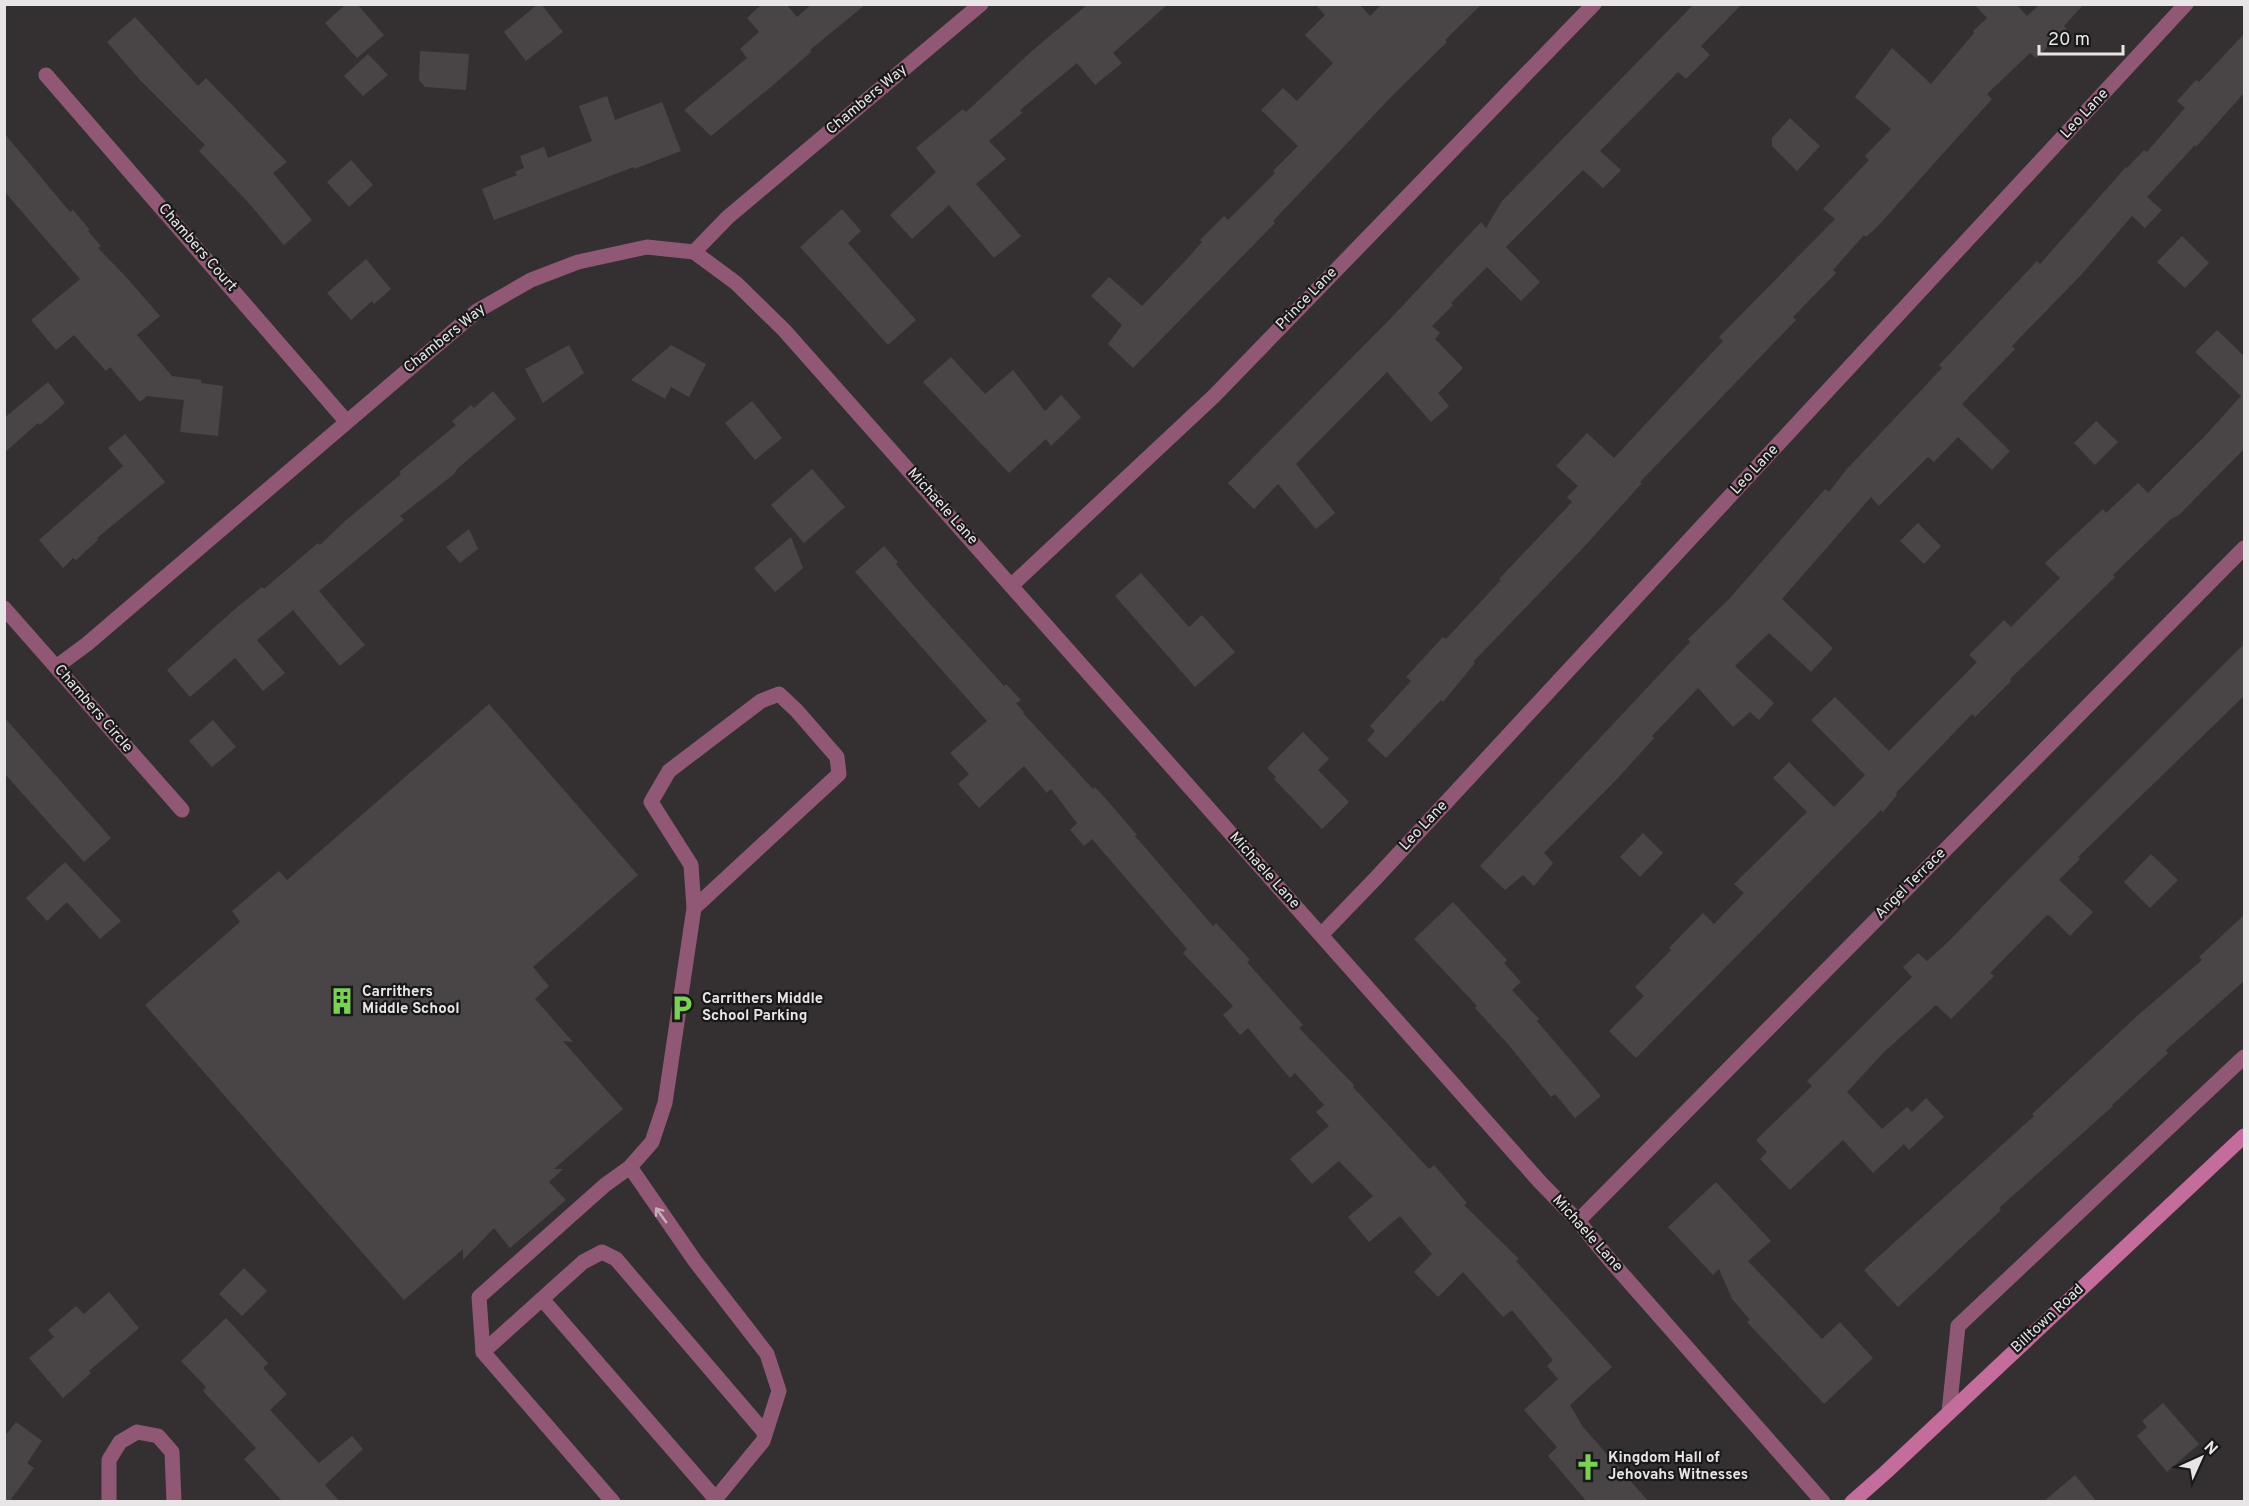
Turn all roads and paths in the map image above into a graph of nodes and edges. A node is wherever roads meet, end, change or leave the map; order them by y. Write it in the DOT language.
graph roads {
  1 [pos="981,4"];
  2 [pos="1594,4"];
  3 [pos="2186,4"];
  4 [pos="46,75"];
  5 [pos="694,252"];
  6 [pos="346,421"];
  7 [pos="2244,548"];
  8 [pos="1012,585"];
  9 [pos="4,608"];
  10 [pos="56,667"];
  11 [pos="182,810"];
  12 [pos="694,908"];
  13 [pos="1322,934"];
  14 [pos="2244,1057"];
  15 [pos="2244,1136"];
  16 [pos="630,1167"];
  17 [pos="1578,1221"];
  18 [pos="542,1299"];
  19 [pos="483,1352"];
  20 [pos="1950,1412"];
  21 [pos="765,1433"];
  22 [pos="713,1499"];
  23 [pos="109,1502"];
  24 [pos="174,1502"];
  25 [pos="613,1502"];
  26 [pos="1823,1502"];
  27 [pos="1852,1502"];
  1 -- 5 [label="street, Chambers Way"];
  2 -- 8 [label="street, Prince Lane"];
  3 -- 13 [label="street, Leo Lane"];
  4 -- 6 [label="street, Chambers Court"];
  5 -- 6 [label="street, Chambers Way"];
  5 -- 8 [label="street, Michaele Lane"];
  6 -- 10 [label="street, Chambers Way"];
  7 -- 17 [label="street, Angel Terrace"];
  8 -- 13 [label="street, Michaele Lane"];
  9 -- 10 [label="street, Chambers Circle"];
  10 -- 11 [label="street, Chambers Circle"];
  12 -- 12 [label="street"];
  12 -- 16 [label="street"];
  13 -- 17 [label="street, Michaele Lane"];
  14 -- 20 [label="street"];
  15 -- 20 [label="main road, Billtown Road"];
  16 -- 19 [label="street"];
  21 -- 16 [label="street, one-way"];
  17 -- 26 [label="street, Michaele Lane"];
  18 -- 19 [label="street"];
  18 -- 21 [label="street"];
  18 -- 22 [label="street"];
  19 -- 25 [label="street"];
  20 -- 27 [label="main road, Billtown Road"];
  21 -- 22 [label="street"];
  23 -- 24 [label="street"];
}
